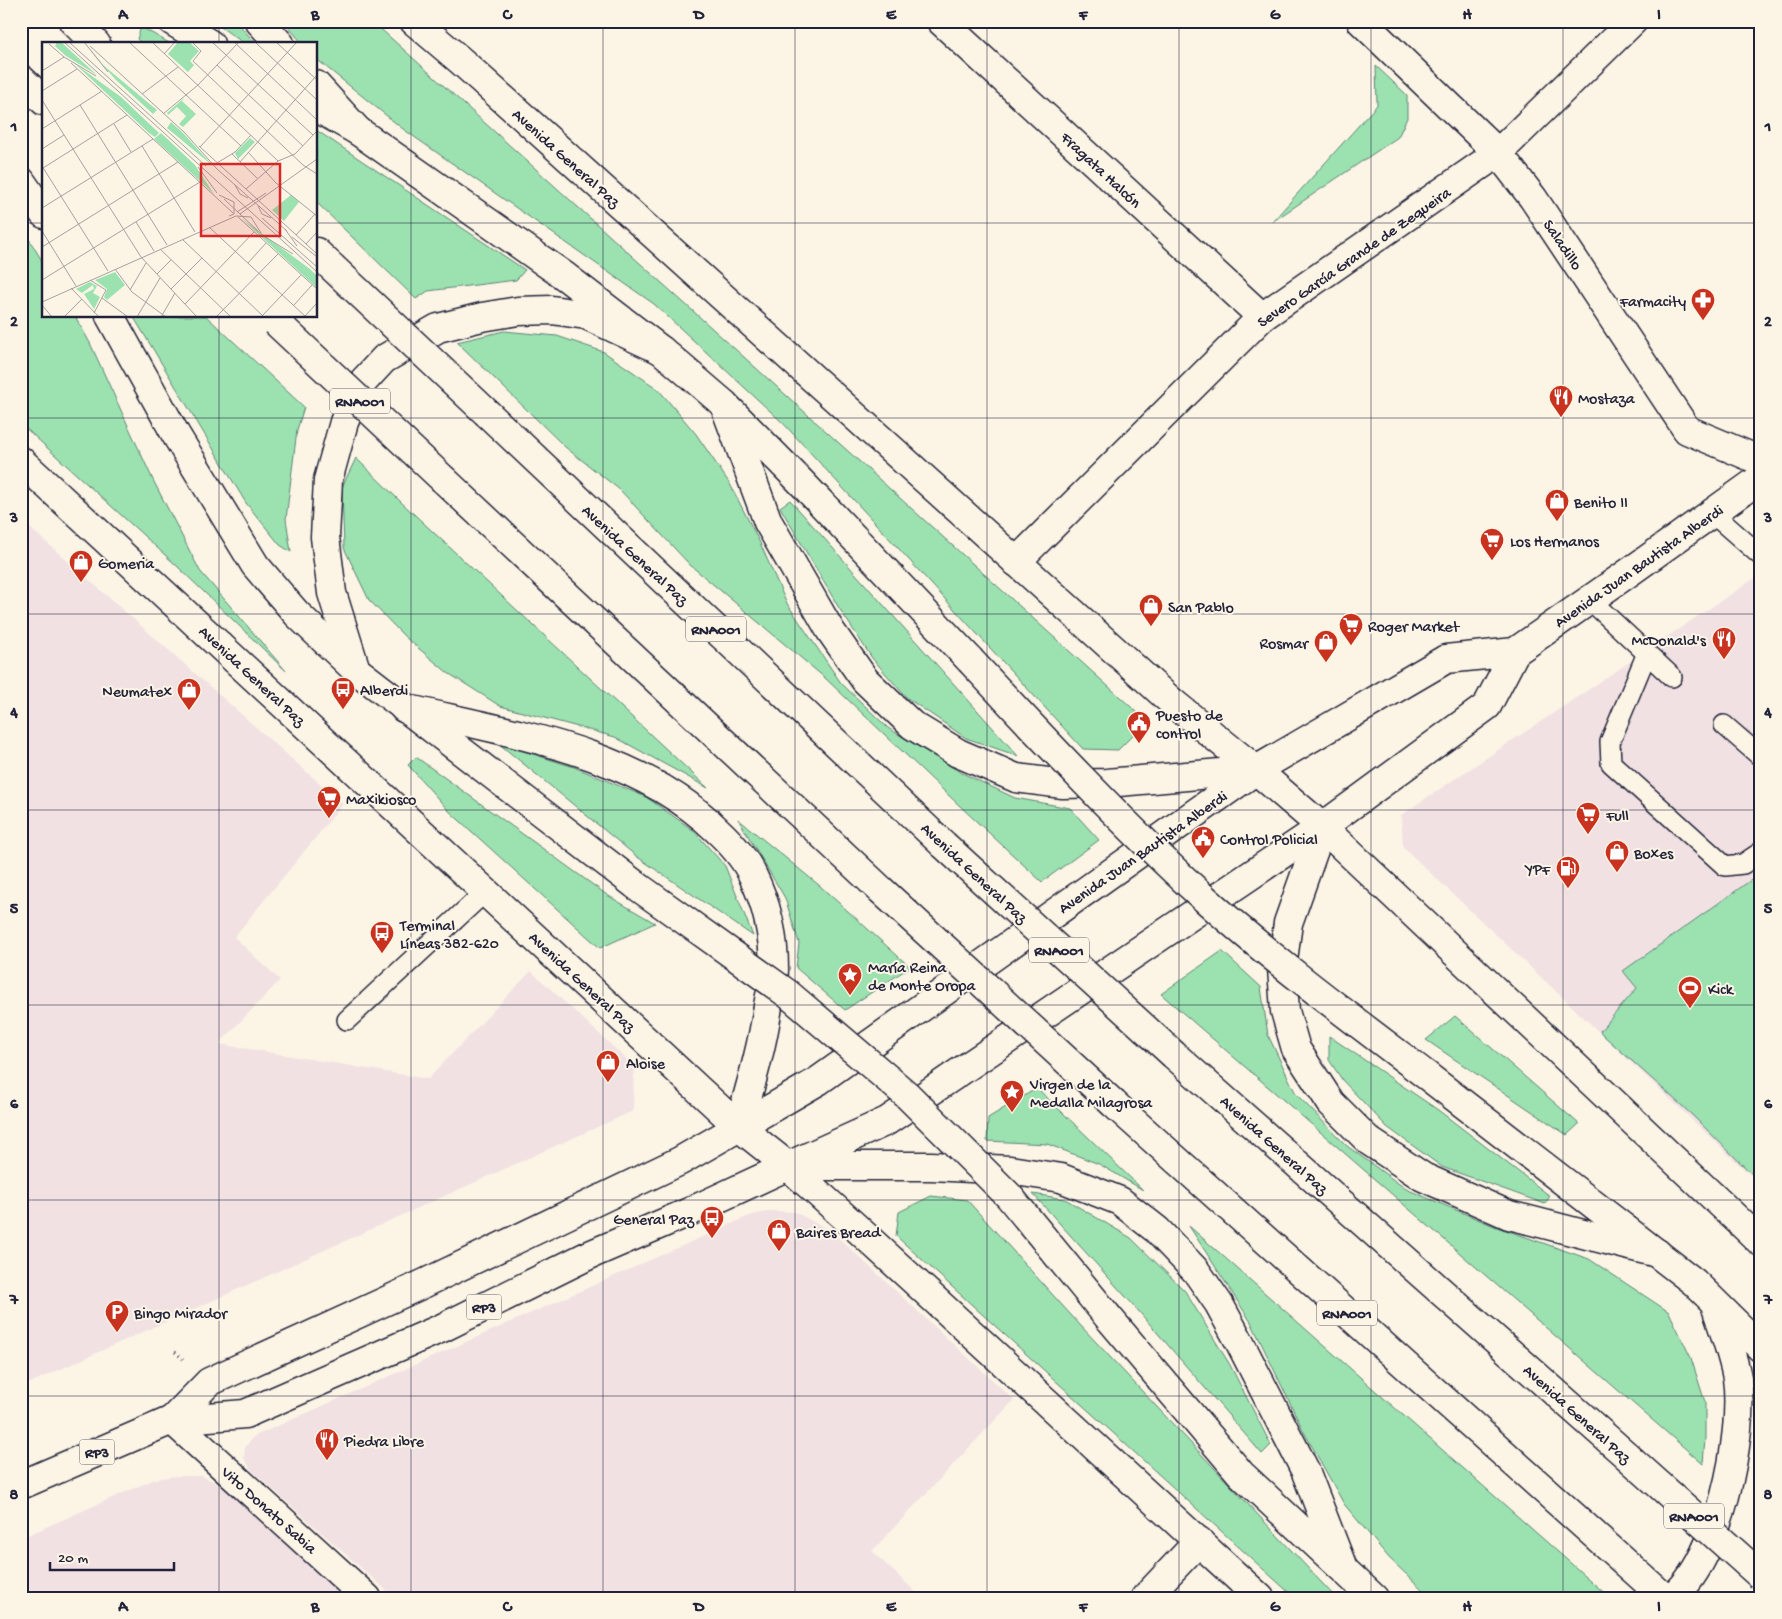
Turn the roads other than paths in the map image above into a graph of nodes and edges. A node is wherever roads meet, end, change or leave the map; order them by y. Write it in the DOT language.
graph roads {
  1 [pos="73,21"];
  2 [pos="172,21"];
  3 [pos="260,21"];
  4 [pos="414,21"];
  5 [pos="941,21"];
  6 [pos="1361,21"];
  7 [pos="1633,21"];
  8 [pos="94,42"];
  9 [pos="207,42"];
  10 [pos="278,42"];
  11 [pos="21,79"];
  12 [pos="318,87"];
  13 [pos="42,99"];
  14 [pos="318,108"];
  15 [pos="358,131"];
  16 [pos="1498,153"];
  17 [pos="21,181"];
  18 [pos="42,211"];
  19 [pos="324,260"];
  20 [pos="1262,317"];
  21 [pos="111,318"];
  22 [pos="273,319"];
  23 [pos="662,350"];
  24 [pos="724,404"];
  25 [pos="21,461"];
  26 [pos="1761,461"];
  27 [pos="1761,478"];
  28 [pos="1712,513"];
  29 [pos="1761,556"];
  30 [pos="1016,562"];
  31 [pos="1590,600"];
  32 [pos="1515,652"];
  33 [pos="1647,653"];
  34 [pos="356,670"];
  35 [pos="1672,677"];
  36 [pos="404,708"];
  37 [pos="1724,725"];
  38 [pos="1761,756"];
  39 [pos="1256,770"];
  40 [pos="1322,827"];
  41 [pos="1761,852"];
  42 [pos="486,891"];
  43 [pos="346,1020"];
  44 [pos="739,1127"];
  45 [pos="788,1166"];
  46 [pos="1761,1242"];
  47 [pos="1657,1253"];
  48 [pos="1714,1301"];
  49 [pos="1761,1348"];
  50 [pos="172,1420"];
  51 [pos="21,1485"];
  52 [pos="1199,1541"];
  53 [pos="1343,1568"];
  54 [pos="1761,1576"];
  55 [pos="367,1598"];
  56 [pos="1145,1598"];
  57 [pos="1260,1598"];
  58 [pos="1374,1598"];
  59 [pos="1665,1598"];
  60 [pos="1671,1598"];
  1 -- 8 [label="main road"];
  2 -- 9 [label="main road"];
  3 -- 10 [label="main road"];
  4 -- 30 [label="main road, Avenida General Paz"];
  5 -- 20 [label="main road, Fragata Halcón"];
  6 -- 16 [label="main road, Saladillo"];
  7 -- 16 [label="main road, Severo García Grande de Zequeira"];
  11 -- 13 [label="main road"];
  12 -- 15 [label="main road"];
  14 -- 15 [label="main road"];
  15 -- 23 [label="main road"];
  16 -- 20 [label="main road, Severo García Grande de Zequeira"];
  16 -- 26 [label="main road, Saladillo"];
  17 -- 18 [label="main road"];
  19 -- 54 [label="main road, Avenida General Paz / RNA001, bridge"];
  20 -- 30 [label="main road, Severo García Grande de Zequeira"];
  21 -- 34 [label="main road"];
  22 -- 59 [label="main road, RNA001, bridge"];
  23 -- 24 [label="main road"];
  23 -- 34 [label="main road"];
  24 -- 39 [label="main road"];
  24 -- 47 [label="main road, bridge"];
  25 -- 42 [label="main road, Avenida General Paz"];
  27 -- 28 [label="main road, Avenida Juan Bautista Alberdi"];
  28 -- 29 [label="lane"];
  28 -- 31 [label="main road, Avenida Juan Bautista Alberdi"];
  30 -- 39 [label="main road, Avenida General Paz"];
  31 -- 32 [label="main road, Avenida Juan Bautista Alberdi"];
  31 -- 33 [label="lane"];
  32 -- 39 [label="main road, Avenida Juan Bautista Alberdi"];
  32 -- 40 [label="main road, Avenida Juan Bautista Alberdi"];
  33 -- 35 [label="lane"];
  33 -- 41 [label="lane"];
  34 -- 36 [label="main road"];
  36 -- 44 [label="main road"];
  36 -- 53 [label="main road, bridge"];
  37 -- 38 [label="lane"];
  39 -- 40 [label="main road, Avenida General Paz"];
  39 -- 44 [label="main road, Avenida Juan Bautista Alberdi"];
  40 -- 45 [label="main road, Avenida Juan Bautista Alberdi"];
  40 -- 46 [label="main road, Avenida General Paz"];
  40 -- 47 [label="main road"];
  42 -- 43 [label="lane"];
  42 -- 44 [label="main road, Avenida General Paz"];
  44 -- 45 [label="main road, Avenida General Paz"];
  44 -- 50 [label="main road, RP3"];
  45 -- 50 [label="main road, RP3"];
  45 -- 52 [label="main road, Avenida General Paz"];
  45 -- 53 [label="main road"];
  47 -- 48 [label="main road"];
  48 -- 49 [label="main road"];
  48 -- 60 [label="main road"];
  50 -- 51 [label="main road, RP3"];
  50 -- 55 [label="main road, Vito Donato Sabia"];
  52 -- 56 [label="main road"];
  52 -- 57 [label="main road, Avenida General Paz"];
  53 -- 58 [label="main road"];
}
